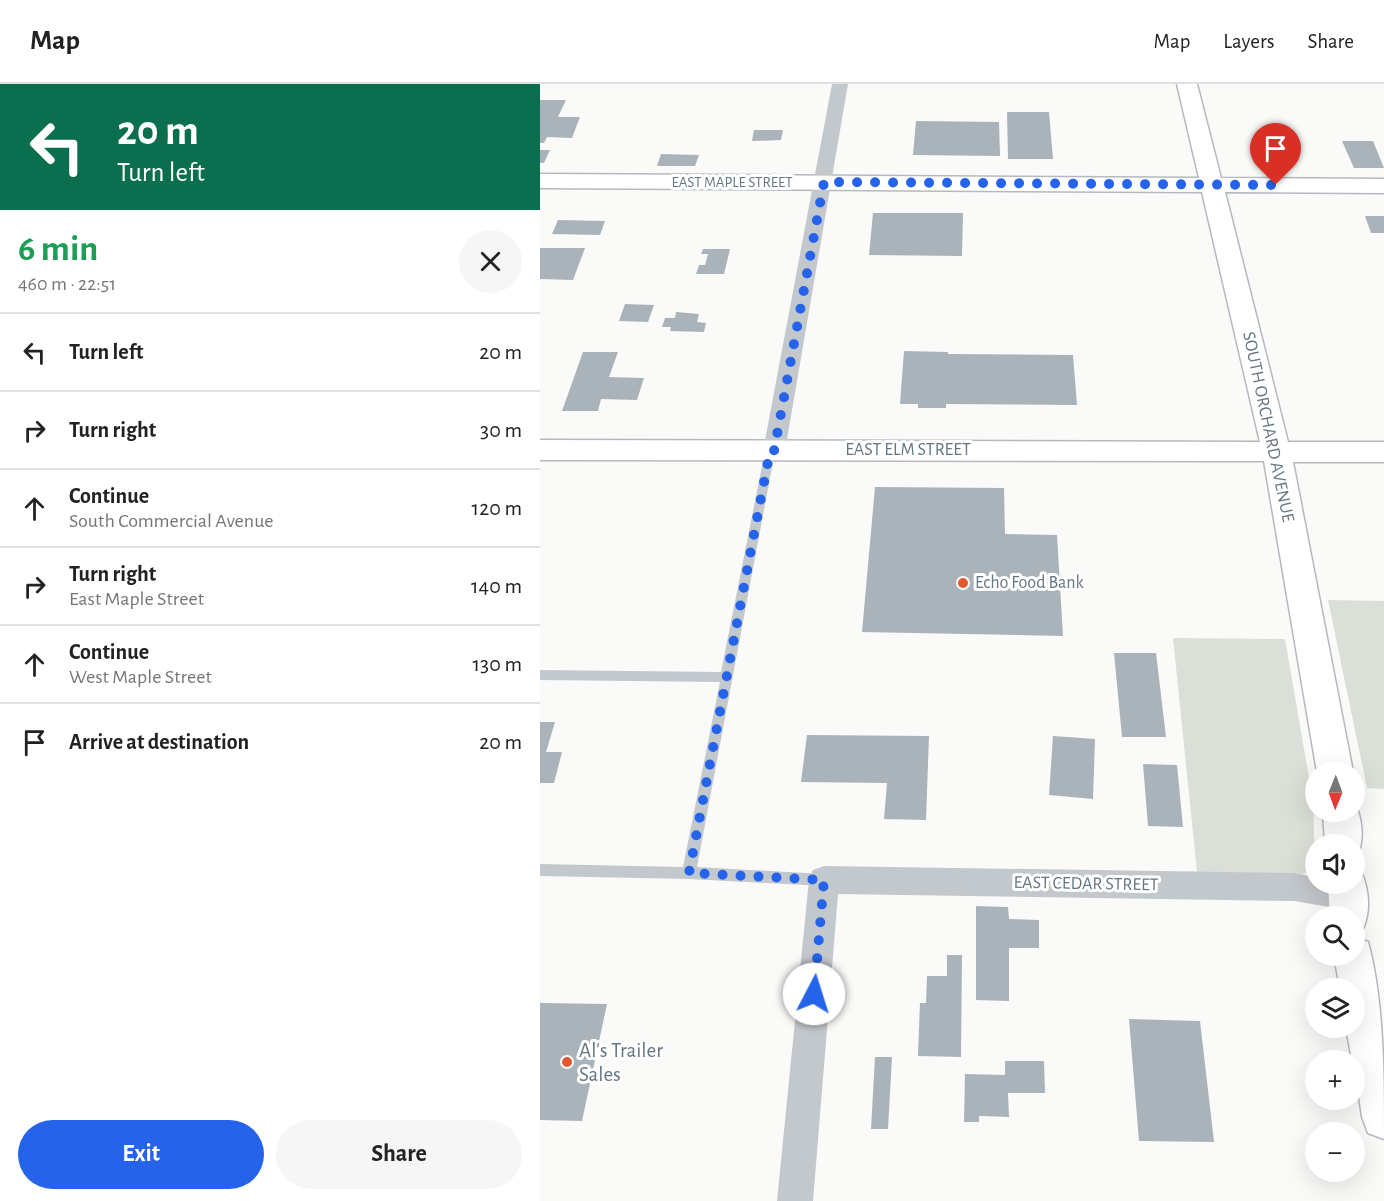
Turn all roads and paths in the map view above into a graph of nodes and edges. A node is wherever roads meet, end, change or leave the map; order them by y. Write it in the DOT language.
graph roads {
  1 [pos="840,84"];
  2 [pos="1187,84"];
  3 [pos="540,181"];
  4 [pos="824,182"];
  5 [pos="1211,185"];
  6 [pos="1384,186"];
  7 [pos="540,450"];
  8 [pos="1276,450"];
  9 [pos="772,451"];
  10 [pos="1384,452"];
  11 [pos="540,675"];
  12 [pos="727,677"];
  13 [pos="1333,762"];
  14 [pos="540,870"];
  15 [pos="689,873"];
  16 [pos="824,880"];
  17 [pos="1348,899"];
  18 [pos="1356,966"];
  19 [pos="1384,1117"];
  20 [pos="795,1201"];
  1 -- 4 [label="street"];
  2 -- 5 [label="street, SOUTH ORCHARD AVENUE"];
  3 -- 4 [label="street, EAST MAPLE STREET"];
  4 -- 5 [label="street, EAST MAPLE STREET"];
  4 -- 9 [label="street"];
  5 -- 6 [label="street, EAST MAPLE STREET"];
  5 -- 8 [label="street, SOUTH ORCHARD AVENUE"];
  7 -- 9 [label="street, EAST ELM STREET"];
  8 -- 9 [label="street, EAST ELM STREET"];
  8 -- 10 [label="street, EAST ELM STREET"];
  8 -- 13 [label="street, SOUTH ORCHARD AVENUE"];
  9 -- 12 [label="lane"];
  11 -- 12 [label="lane"];
  12 -- 15 [label="lane"];
  14 -- 15 [label="lane"];
  15 -- 16 [label="lane"];
  16 -- 17 [label="street, EAST CEDAR STREET"];
  16 -- 20 [label="street"];
  18 -- 19 [label="street"];
}
